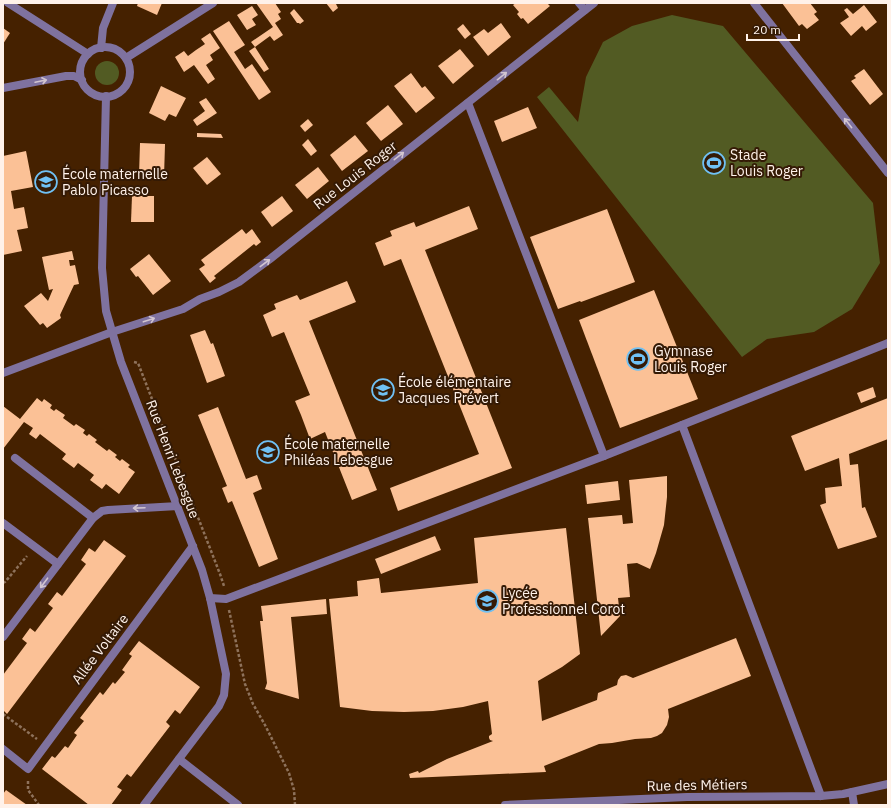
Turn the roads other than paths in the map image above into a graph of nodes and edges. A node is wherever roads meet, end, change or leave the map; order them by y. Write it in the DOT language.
graph roads {
  1 [pos="8,3"];
  2 [pos="113,3"];
  3 [pos="213,3"];
  4 [pos="579,3"];
  5 [pos="594,3"];
  6 [pos="754,3"];
  7 [pos="585,10"];
  8 [pos="101,48"];
  9 [pos="88,54"];
  10 [pos="126,58"];
  11 [pos="82,80"];
  12 [pos="3,88"];
  13 [pos="106,96"];
  14 [pos="468,103"];
  15 [pos="888,173"];
  16 [pos="112,332"];
  17 [pos="888,343"];
  18 [pos="3,373"];
  19 [pos="682,425"];
  20 [pos="604,456"];
  21 [pos="15,458"];
  22 [pos="178,506"];
  23 [pos="93,518"];
  24 [pos="3,523"];
  25 [pos="193,546"];
  26 [pos="58,564"];
  27 [pos="210,598"];
  28 [pos="3,637"];
  29 [pos="3,749"];
  30 [pos="180,759"];
  31 [pos="888,784"];
  32 [pos="852,792"];
  33 [pos="821,796"];
  34 [pos="687,797"];
  35 [pos="144,805"];
  36 [pos="238,805"];
  37 [pos="505,805"];
  38 [pos="691,805"];
  39 [pos="854,805"];
  1 -- 9 [label="street"];
  2 -- 8 [label="street"];
  3 -- 10 [label="street"];
  4 -- 7 [label="street"];
  5 -- 7 [label="street, Rue Louis Roger"];
  15 -- 6 [label="street, one-way"];
  14 -- 7 [label="street, Rue Louis Roger, one-way"];
  8 -- 9 [label="street"];
  8 -- 10 [label="street"];
  9 -- 11 [label="street"];
  10 -- 13 [label="street"];
  12 -- 11 [label="street, one-way"];
  11 -- 13 [label="street"];
  13 -- 16 [label="street, Rue Henri Lebesgue"];
  16 -- 14 [label="street, Rue Louis Roger, one-way"];
  14 -- 20 [label="street"];
  16 -- 18 [label="street, Rue Louis Roger"];
  16 -- 22 [label="street, Rue Henri Lebesgue"];
  17 -- 19 [label="street"];
  19 -- 20 [label="street"];
  19 -- 33 [label="street"];
  20 -- 27 [label="street"];
  21 -- 23 [label="street"];
  22 -- 23 [label="street, one-way"];
  22 -- 25 [label="street, Rue Henri Lebesgue"];
  23 -- 26 [label="street"];
  24 -- 26 [label="street"];
  25 -- 27 [label="street, Rue Henri Lebesgue"];
  25 -- 29 [label="street, Allée Voltaire"];
  26 -- 28 [label="street, one-way"];
  27 -- 30 [label="street, Rue Henri Lebesgue"];
  30 -- 35 [label="street, Rue Henri Lebesgue"];
  30 -- 36 [label="street"];
  31 -- 32 [label="street, Rue des Métiers"];
  32 -- 33 [label="street, Rue des Métiers"];
  32 -- 39 [label="street"];
  33 -- 34 [label="street, Rue des Métiers"];
  34 -- 37 [label="street, Rue des Métiers"];
  34 -- 38 [label="street"];
}
